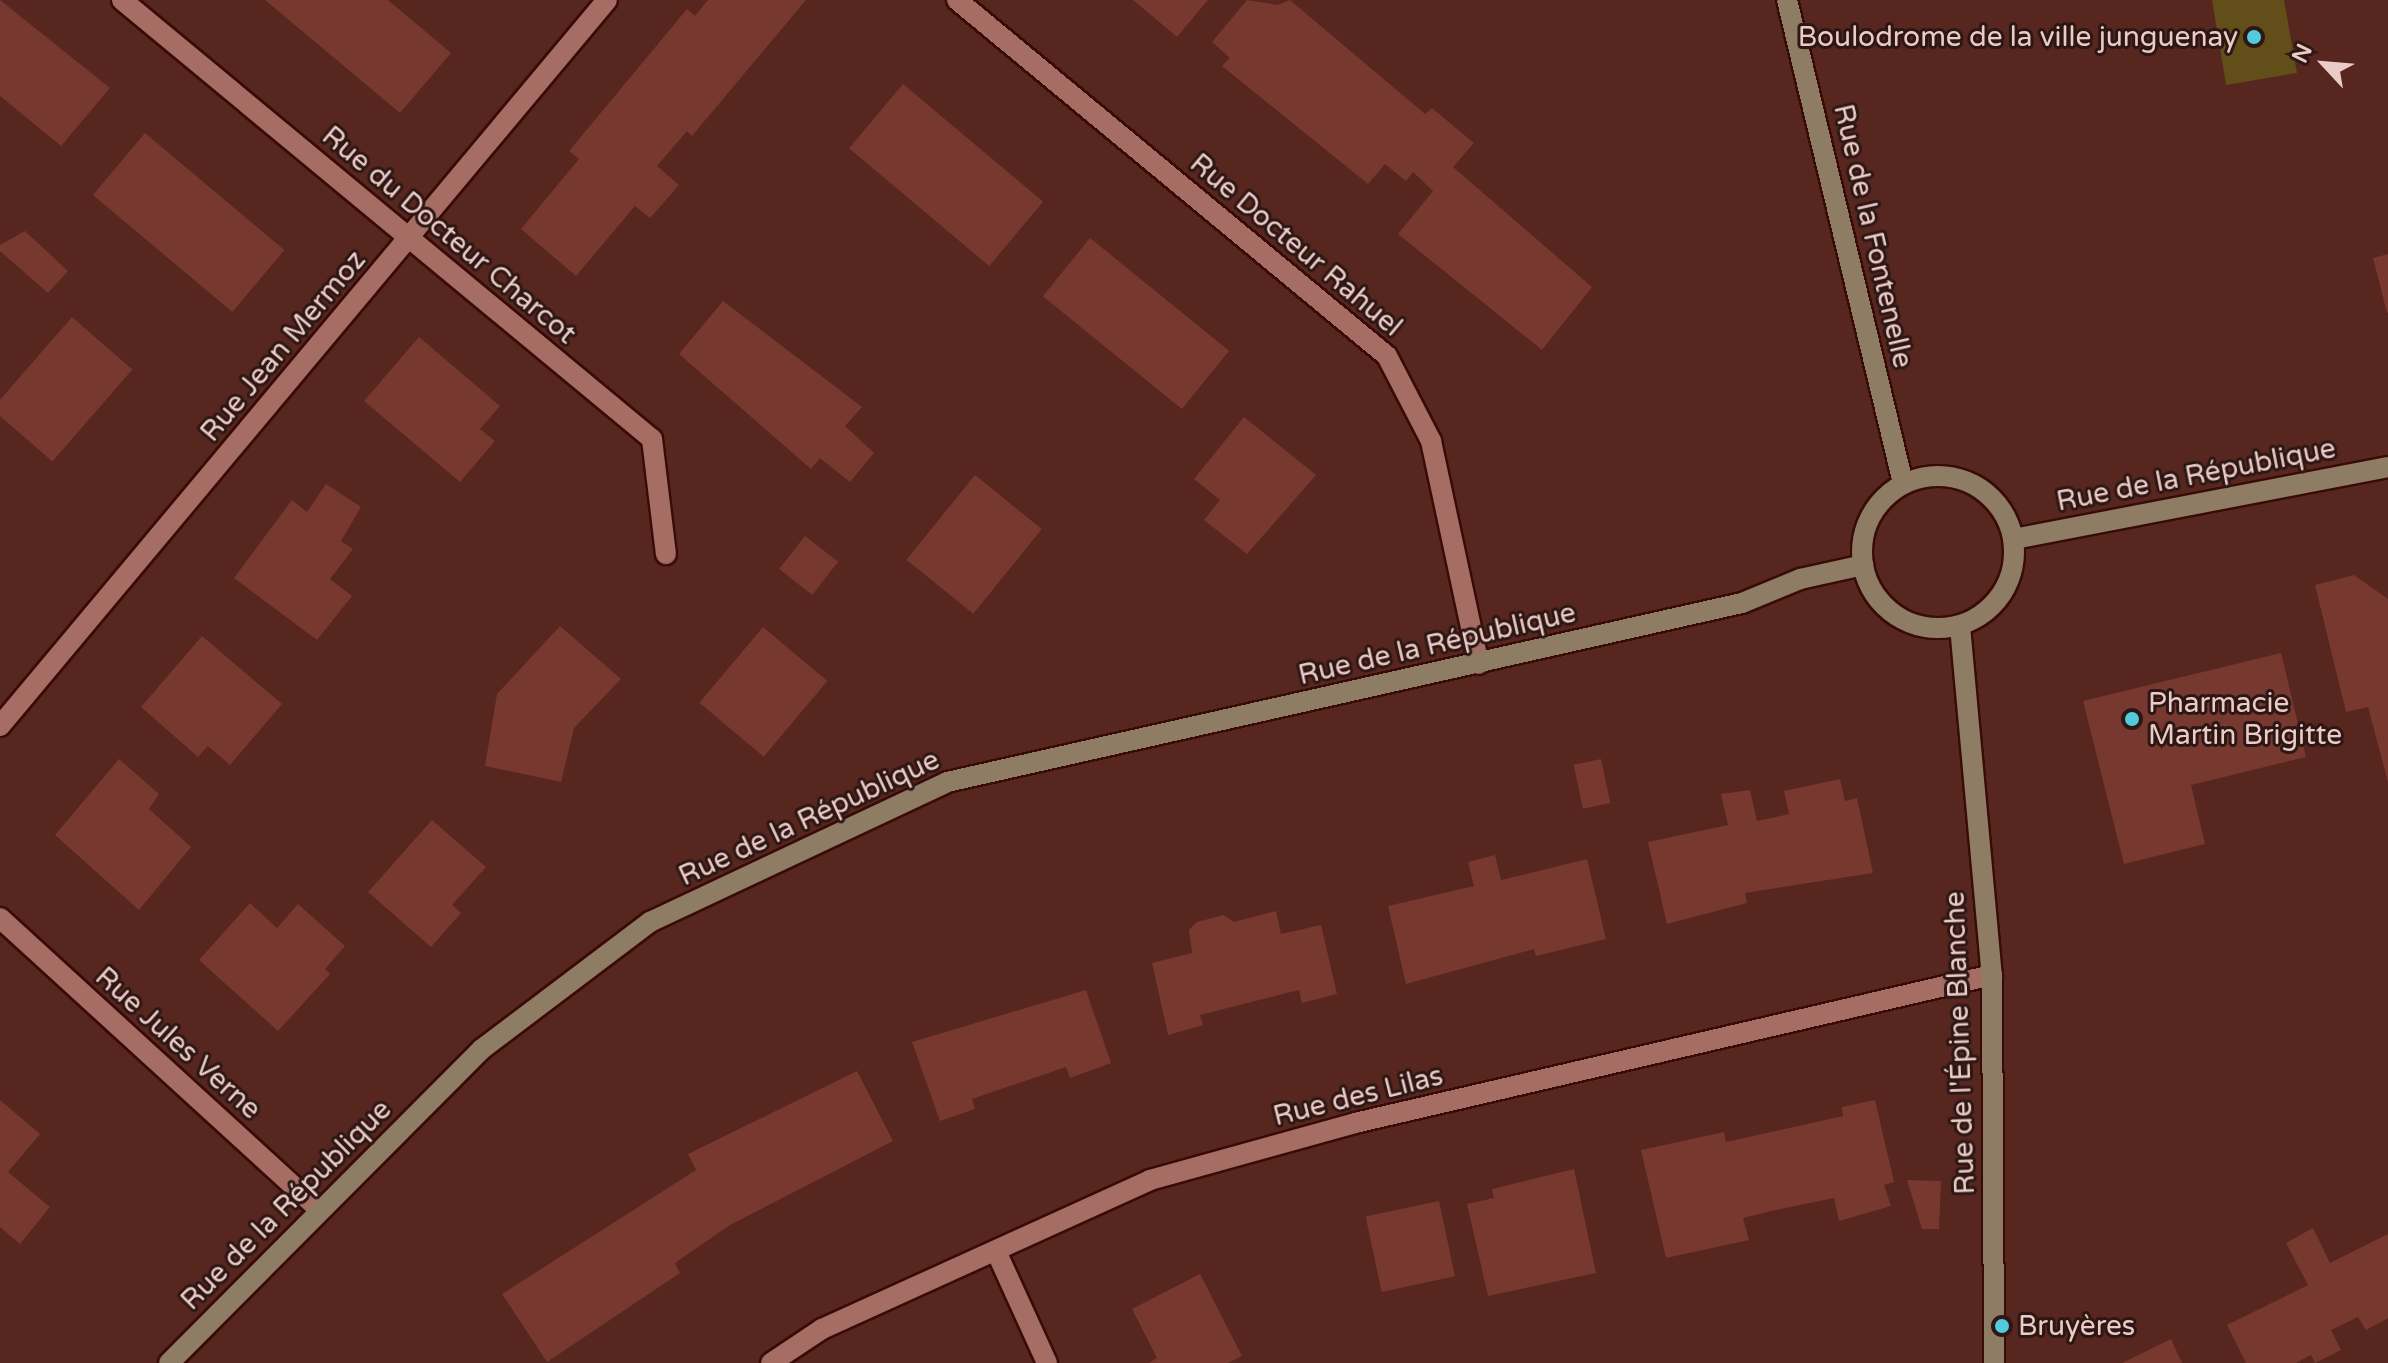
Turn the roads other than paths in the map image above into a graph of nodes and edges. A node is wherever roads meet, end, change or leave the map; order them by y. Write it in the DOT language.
graph roads {
  1 [pos="122,0"];
  2 [pos="607,0"];
  3 [pos="957,0"];
  4 [pos="1787,0"];
  5 [pos="409,239"];
  6 [pos="2388,467"];
  7 [pos="1903,484"];
  8 [pos="2014,539"];
  9 [pos="666,554"];
  10 [pos="1863,565"];
  11 [pos="1960,626"];
  12 [pos="1479,664"];
  13 [pos="0,726"];
  14 [pos="0,918"];
  15 [pos="1992,975"];
  16 [pos="319,1209"];
  17 [pos="996,1251"];
  18 [pos="169,1363"];
  19 [pos="771,1363"];
  20 [pos="1047,1363"];
  21 [pos="1994,1363"];
  1 -- 5 [label="street, Rue du Docteur Charcot"];
  2 -- 5 [label="street, Rue Jean Mermoz"];
  3 -- 12 [label="street, Rue Docteur Rahuel"];
  4 -- 7 [label="main road, Rue de la Fontenelle"];
  5 -- 9 [label="street, Rue du Docteur Charcot"];
  5 -- 13 [label="street, Rue Jean Mermoz"];
  6 -- 8 [label="main road, Rue de la République"];
  7 -- 8 [label="main road"];
  7 -- 10 [label="main road"];
  8 -- 11 [label="main road"];
  10 -- 11 [label="main road"];
  10 -- 12 [label="main road, Rue de la République"];
  11 -- 15 [label="main road, Rue de l'Épine Blanche"];
  12 -- 16 [label="main road, Rue de la République"];
  14 -- 16 [label="street, Rue Jules Verne"];
  15 -- 17 [label="street, Rue des Lilas"];
  15 -- 21 [label="main road, Rue de l'Épine Blanche"];
  16 -- 18 [label="main road, Rue de la République"];
  17 -- 19 [label="street, Rue des Lilas"];
  17 -- 20 [label="street"];
}
